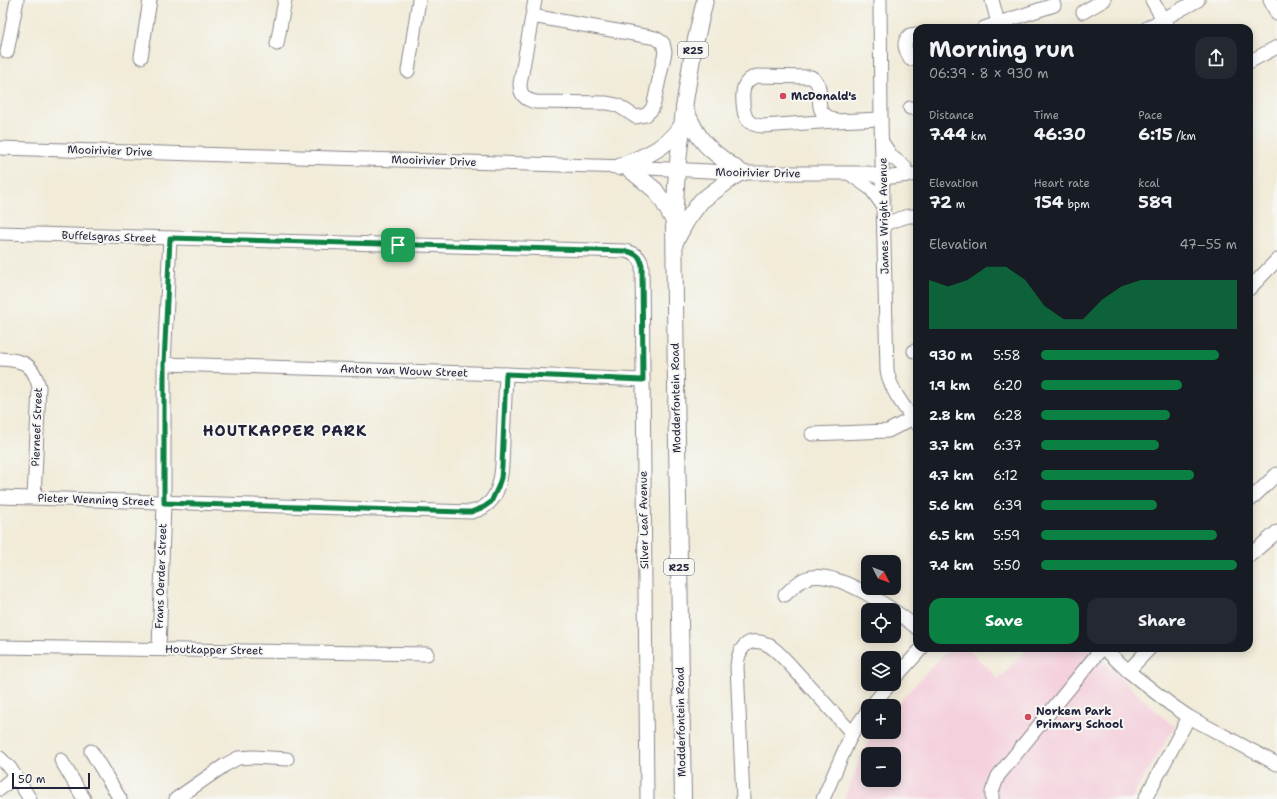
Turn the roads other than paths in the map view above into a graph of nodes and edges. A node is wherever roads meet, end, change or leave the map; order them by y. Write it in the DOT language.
graph roads {
  1 [pos="17,0"];
  2 [pos="150,0"];
  3 [pos="284,0"];
  4 [pos="420,0"];
  5 [pos="535,0"];
  6 [pos="705,0"];
  7 [pos="880,0"];
  8 [pos="992,0"];
  9 [pos="1104,0"];
  10 [pos="1152,0"];
  11 [pos="1198,0"];
  12 [pos="1270,0"];
  13 [pos="1054,5"];
  14 [pos="1083,12"];
  15 [pos="1277,14"];
  16 [pos="532,16"];
  17 [pos="998,23"];
  18 [pos="1165,24"];
  19 [pos="913,35"];
  20 [pos="277,44"];
  21 [pos="1277,46"];
  22 [pos="7,52"];
  23 [pos="141,57"];
  24 [pos="910,59"];
  25 [pos="1253,60"];
  26 [pos="408,71"];
  27 [pos="684,108"];
  28 [pos="881,119"];
  29 [pos="835,121"];
  30 [pos="682,126"];
  31 [pos="882,142"];
  32 [pos="0,148"];
  33 [pos="623,167"];
  34 [pos="677,170"];
  35 [pos="913,170"];
  36 [pos="740,173"];
  37 [pos="883,173"];
  38 [pos="850,174"];
  39 [pos="884,203"];
  40 [pos="913,216"];
  41 [pos="674,221"];
  42 [pos="884,224"];
  43 [pos="0,233"];
  44 [pos="170,238"];
  45 [pos="674,243"];
  46 [pos="626,251"];
  47 [pos="1277,260"];
  48 [pos="1253,285"];
  49 [pos="0,359"];
  50 [pos="164,364"];
  51 [pos="506,374"];
  52 [pos="643,380"];
  53 [pos="913,418"];
  54 [pos="913,422"];
  55 [pos="812,434"];
  56 [pos="1277,474"];
  57 [pos="0,497"];
  58 [pos="1253,497"];
  59 [pos="34,498"];
  60 [pos="164,503"];
  61 [pos="1277,532"];
  62 [pos="1253,553"];
  63 [pos="785,595"];
  64 [pos="913,625"];
  65 [pos="0,647"];
  66 [pos="159,649"];
  67 [pos="918,652"];
  68 [pos="1100,652"];
  69 [pos="1107,652"];
  70 [pos="1146,652"];
  71 [pos="427,654"];
  72 [pos="901,671"];
  73 [pos="1128,671"];
  74 [pos="884,691"];
  75 [pos="877,699"];
  76 [pos="1189,717"];
  77 [pos="861,720"];
  78 [pos="852,733"];
  79 [pos="90,751"];
  80 [pos="0,758"];
  81 [pos="287,759"];
  82 [pos="61,760"];
  83 [pos="1277,764"];
  84 [pos="15,776"];
  85 [pos="0,789"];
  86 [pos="30,799"];
  87 [pos="84,799"];
  88 [pos="120,799"];
  89 [pos="176,799"];
  90 [pos="647,799"];
  91 [pos="683,799"];
  92 [pos="742,799"];
  93 [pos="823,799"];
  94 [pos="992,799"];
  95 [pos="1145,799"];
  1 -- 22 [label="street"];
  2 -- 23 [label="street"];
  3 -- 20 [label="street"];
  4 -- 26 [label="street"];
  5 -- 16 [label="street"];
  6 -- 27 [label="main road, Modderfontein Road / R25"];
  7 -- 28 [label="street, James Wright Avenue"];
  8 -- 17 [label="street"];
  9 -- 14 [label="street"];
  10 -- 18 [label="street"];
  11 -- 18 [label="street"];
  12 -- 15 [label="street"];
  13 -- 17 [label="street"];
  16 -- 16 [label="street"];
  19 -- 24 [label="street"];
  21 -- 25 [label="street"];
  27 -- 30 [label="main road, Modderfontein Road / R25"];
  27 -- 36 [label="main road"];
  28 -- 29 [label="street"];
  28 -- 31 [label="street, James Wright Avenue"];
  29 -- 29 [label="street"];
  30 -- 33 [label="main road"];
  30 -- 34 [label="main road, Modderfontein Road / R25"];
  31 -- 35 [label="street"];
  31 -- 37 [label="street, James Wright Avenue"];
  32 -- 33 [label="street, Mooirivier Drive"];
  33 -- 34 [label="street, Mooirivier Drive"];
  33 -- 41 [label="main road"];
  34 -- 36 [label="street, Mooirivier Drive"];
  34 -- 41 [label="main road, Modderfontein Road / R25"];
  35 -- 37 [label="street, Mooirivier Drive"];
  35 -- 39 [label="street"];
  36 -- 38 [label="street, Mooirivier Drive"];
  36 -- 45 [label="main road"];
  37 -- 38 [label="street, Mooirivier Drive"];
  37 -- 39 [label="street, James Wright Avenue"];
  38 -- 39 [label="street"];
  39 -- 42 [label="street, James Wright Avenue"];
  40 -- 42 [label="street"];
  41 -- 45 [label="main road, Modderfontein Road / R25"];
  42 -- 53 [label="street, James Wright Avenue"];
  43 -- 44 [label="street, Buffelsgras Street"];
  44 -- 46 [label="street, Buffelsgras Street"];
  44 -- 50 [label="street, Frans Oerder Street"];
  45 -- 91 [label="main road, Modderfontein Road / R25"];
  46 -- 52 [label="street, Silver Leaf Avenue"];
  47 -- 48 [label="street"];
  49 -- 59 [label="street, Pierneef Street"];
  50 -- 51 [label="street, Anton van Wouw Street"];
  50 -- 60 [label="street, Frans Oerder Street"];
  51 -- 52 [label="street, Anton van Wouw Street"];
  51 -- 60 [label="street, Pieter Wenning Street"];
  52 -- 90 [label="street, Silver Leaf Avenue"];
  54 -- 55 [label="street"];
  56 -- 58 [label="street"];
  57 -- 59 [label="street, Pieter Wenning Street"];
  59 -- 60 [label="street, Pieter Wenning Street"];
  60 -- 66 [label="street, Frans Oerder Street"];
  61 -- 62 [label="street"];
  63 -- 64 [label="street"];
  65 -- 66 [label="street, Houtkapper Street"];
  66 -- 71 [label="street, Houtkapper Street"];
  67 -- 72 [label="street"];
  68 -- 94 [label="street"];
  69 -- 73 [label="street"];
  70 -- 73 [label="street"];
  73 -- 76 [label="street"];
  74 -- 75 [label="street"];
  76 -- 83 [label="street"];
  76 -- 95 [label="street"];
  77 -- 78 [label="street"];
  78 -- 92 [label="street"];
  78 -- 93 [label="street"];
  79 -- 88 [label="street"];
  80 -- 84 [label="street"];
  81 -- 89 [label="street"];
  82 -- 87 [label="street"];
  84 -- 85 [label="street"];
  84 -- 86 [label="street"];
}
